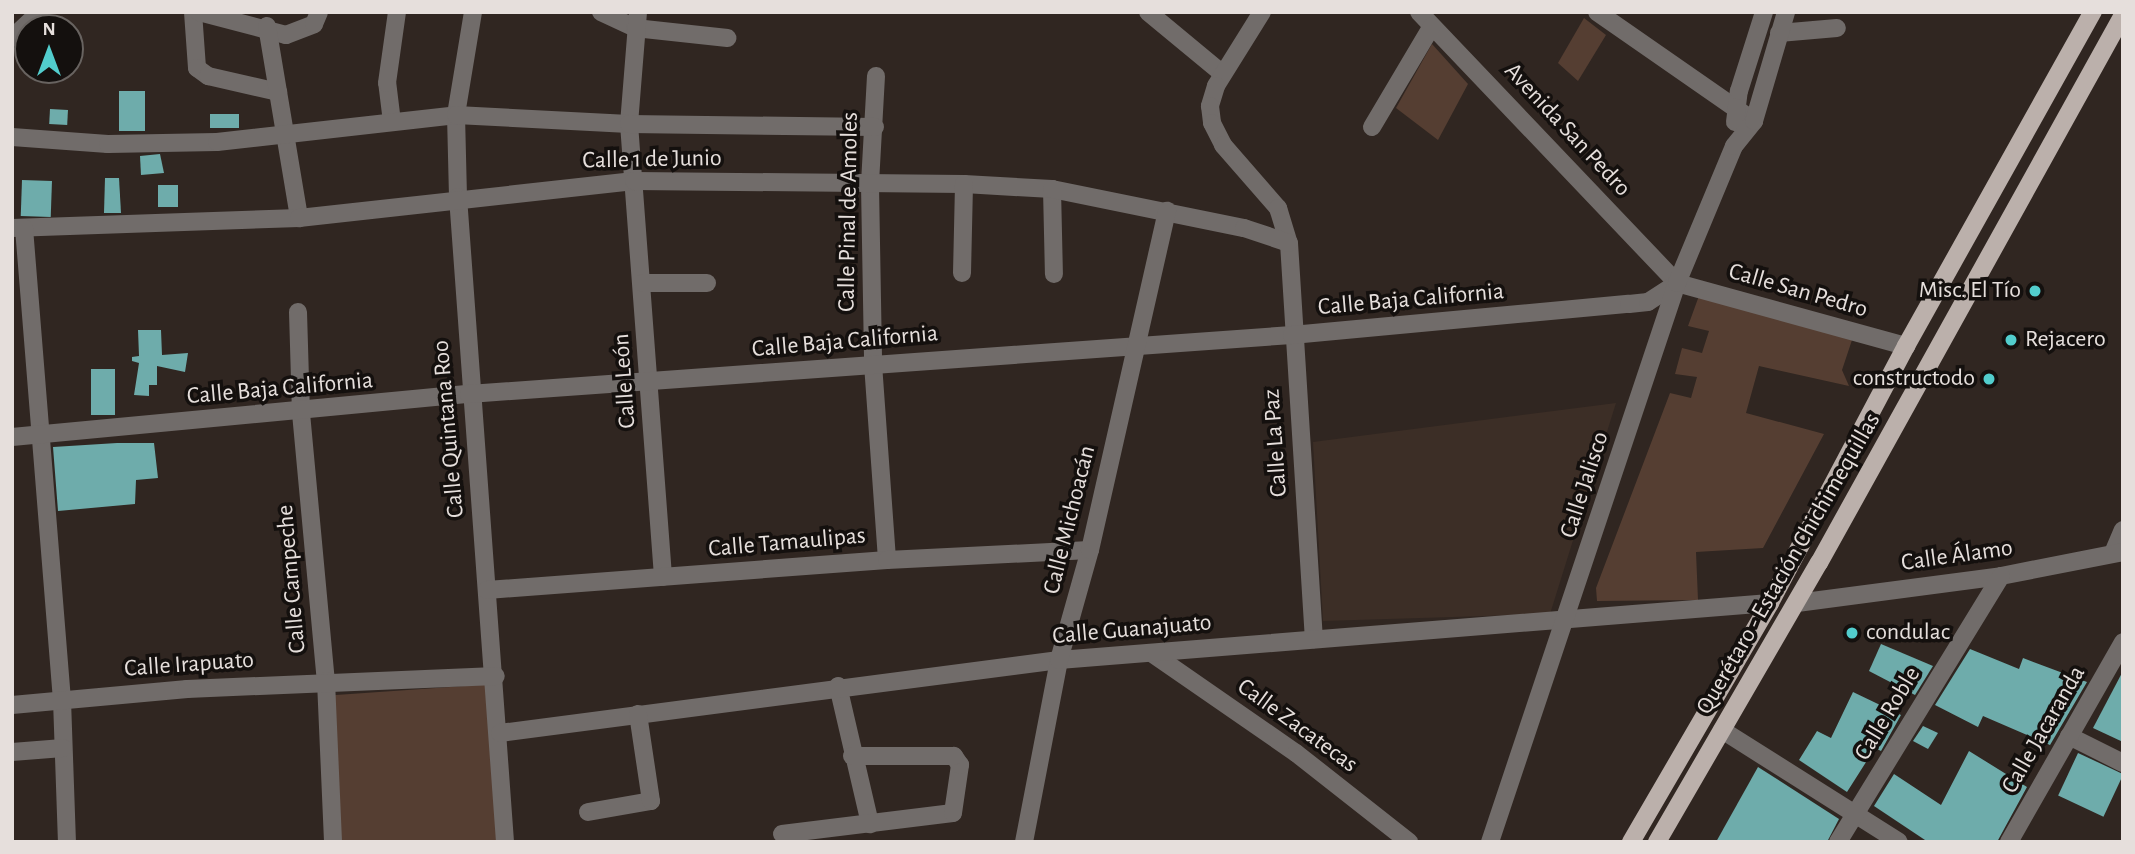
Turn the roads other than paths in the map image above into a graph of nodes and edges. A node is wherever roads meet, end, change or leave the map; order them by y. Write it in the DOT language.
graph roads {
  1 [pos="40,12"];
  2 [pos="193,12"];
  3 [pos="199,12"];
  4 [pos="319,12"];
  5 [pos="397,12"];
  6 [pos="473,12"];
  7 [pos="601,12"];
  8 [pos="1148,12"];
  9 [pos="1262,12"];
  10 [pos="1419,12"];
  11 [pos="1597,12"];
  12 [pos="1764,12"];
  13 [pos="1786,12"];
  14 [pos="2092,12"];
  15 [pos="636,20"];
  16 [pos="2120,23"];
  17 [pos="267,26"];
  18 [pos="1432,26"];
  19 [pos="1837,29"];
  20 [pos="1779,33"];
  21 [pos="12,38"];
  22 [pos="727,38"];
  23 [pos="1223,74"];
  24 [pos="876,76"];
  25 [pos="278,92"];
  26 [pos="1735,111"];
  27 [pos="456,115"];
  28 [pos="392,121"];
  29 [pos="1754,121"];
  30 [pos="629,124"];
  31 [pos="875,127"];
  32 [pos="1372,127"];
  33 [pos="283,133"];
  34 [pos="12,137"];
  35 [pos="1734,146"];
  36 [pos="634,181"];
  37 [pos="964,184"];
  38 [pos="870,185"];
  39 [pos="1052,189"];
  40 [pos="458,197"];
  41 [pos="1167,211"];
  42 [pos="299,218"];
  43 [pos="18,228"];
  44 [pos="1289,243"];
  45 [pos="962,273"];
  46 [pos="1054,274"];
  47 [pos="643,283"];
  48 [pos="707,283"];
  49 [pos="1677,283"];
  50 [pos="298,312"];
  51 [pos="1292,335"];
  52 [pos="1135,345"];
  53 [pos="1906,346"];
  54 [pos="873,364"];
  55 [pos="650,383"];
  56 [pos="469,394"];
  57 [pos="301,413"];
  58 [pos="39,435"];
  59 [pos="12,437"];
  60 [pos="2123,530"];
  61 [pos="1090,550"];
  62 [pos="2118,552"];
  63 [pos="887,559"];
  64 [pos="2001,576"];
  65 [pos="663,577"];
  66 [pos="487,590"];
  67 [pos="1770,603"];
  68 [pos="1797,603"];
  69 [pos="1567,621"];
  70 [pos="1314,639"];
  71 [pos="2123,642"];
  72 [pos="1153,654"];
  73 [pos="1059,660"];
  74 [pos="496,676"];
  75 [pos="326,681"];
  76 [pos="838,687"];
  77 [pos="62,700"];
  78 [pos="12,705"];
  79 [pos="638,714"];
  80 [pos="1722,730"];
  81 [pos="500,733"];
  82 [pos="2069,736"];
  83 [pos="63,748"];
  84 [pos="12,752"];
  85 [pos="852,757"];
  86 [pos="2123,763"];
  87 [pos="588,812"];
  88 [pos="1855,815"];
  89 [pos="870,824"];
  90 [pos="782,834"];
  91 [pos="67,842"];
  92 [pos="333,842"];
  93 [pos="505,842"];
  94 [pos="1024,842"];
  95 [pos="1409,842"];
  96 [pos="1490,842"];
  97 [pos="1631,842"];
  98 [pos="1657,842"];
  99 [pos="1838,842"];
  100 [pos="1899,842"];
  101 [pos="2008,842"];
  1 -- 21 [label="street"];
  2 -- 25 [label="street"];
  3 -- 17 [label="street"];
  4 -- 17 [label="street"];
  5 -- 28 [label="street"];
  6 -- 27 [label="street, Calle Quintana Roo"];
  7 -- 15 [label="street"];
  8 -- 23 [label="street"];
  9 -- 23 [label="street"];
  10 -- 18 [label="street, Avenida San Pedro"];
  11 -- 26 [label="street"];
  12 -- 26 [label="street, Calle Jalisco"];
  13 -- 20 [label="street, Calle Jalisco"];
  14 -- 53 [label="main road, Querétaro - Estación Chichimequillas"];
  15 -- 22 [label="street"];
  15 -- 30 [label="street"];
  16 -- 68 [label="main road, Querétaro - Estación Chichimequillas"];
  17 -- 25 [label="street"];
  18 -- 32 [label="street"];
  18 -- 49 [label="street, Avenida San Pedro"];
  19 -- 20 [label="street"];
  20 -- 29 [label="street, Calle Jalisco"];
  23 -- 44 [label="street"];
  24 -- 31 [label="street, Calle Pinal de Amoles"];
  25 -- 33 [label="street"];
  26 -- 29 [label="street"];
  26 -- 35 [label="street, Calle Jalisco"];
  27 -- 28 [label="street"];
  27 -- 30 [label="street"];
  27 -- 40 [label="street, Calle Quintana Roo"];
  28 -- 33 [label="street"];
  29 -- 35 [label="street, Calle Jalisco"];
  30 -- 31 [label="street"];
  30 -- 36 [label="street"];
  31 -- 38 [label="street, Calle Pinal de Amoles"];
  33 -- 34 [label="street"];
  33 -- 42 [label="street"];
  35 -- 49 [label="street, Calle Jalisco"];
  36 -- 38 [label="street, Calle 1 de Junio"];
  36 -- 40 [label="street, Calle 1 de Junio"];
  36 -- 47 [label="street, Calle León"];
  37 -- 38 [label="street, Calle 1 de Junio"];
  37 -- 39 [label="street, Calle 1 de Junio"];
  37 -- 45 [label="street"];
  38 -- 54 [label="street, Calle Pinal de Amoles"];
  39 -- 41 [label="street, Calle 1 de Junio"];
  39 -- 46 [label="street"];
  40 -- 42 [label="street, Calle 1 de Junio"];
  40 -- 56 [label="street, Calle Quintana Roo"];
  41 -- 44 [label="street, Calle 1 de Junio"];
  41 -- 52 [label="street, Calle Michoacán"];
  42 -- 43 [label="street, Calle 1 de Junio"];
  43 -- 58 [label="street"];
  44 -- 51 [label="street, Calle La Paz"];
  47 -- 48 [label="street"];
  47 -- 55 [label="street, Calle León"];
  49 -- 51 [label="street, Calle Baja California"];
  49 -- 53 [label="street, Calle San Pedro"];
  49 -- 69 [label="street, Calle Jalisco"];
  50 -- 57 [label="street, Calle Campeche"];
  51 -- 52 [label="street, Calle Baja California"];
  51 -- 70 [label="street, Calle La Paz"];
  52 -- 54 [label="street, Calle Baja California"];
  52 -- 61 [label="street, Calle Michoacán"];
  53 -- 67 [label="main road, Querétaro - Estación Chichimequillas"];
  54 -- 55 [label="street, Calle Baja California"];
  54 -- 63 [label="street, Calle Pinal de Amoles"];
  55 -- 56 [label="street, Calle Baja California"];
  55 -- 65 [label="street, Calle León"];
  56 -- 57 [label="street, Calle Baja California"];
  56 -- 66 [label="street, Calle Quintana Roo"];
  57 -- 58 [label="street, Calle Baja California"];
  57 -- 75 [label="street, Calle Campeche"];
  58 -- 59 [label="street, Calle Baja California"];
  58 -- 77 [label="street"];
  60 -- 62 [label="street"];
  61 -- 63 [label="street, Calle Tamaulipas"];
  61 -- 73 [label="street, Calle Michoacán"];
  62 -- 64 [label="street, Calle Álamo"];
  63 -- 65 [label="street, Calle Tamaulipas"];
  64 -- 68 [label="street, Calle Álamo"];
  64 -- 88 [label="street, Calle Roble"];
  65 -- 66 [label="street, Calle Tamaulipas"];
  66 -- 74 [label="street, Calle Quintana Roo"];
  67 -- 69 [label="street, Calle Guanajuato"];
  67 -- 97 [label="main road, Querétaro - Estación Chichimequillas"];
  68 -- 80 [label="main road, Querétaro - Estación Chichimequillas"];
  69 -- 70 [label="street, Calle Guanajuato"];
  69 -- 96 [label="street, Calle Jalisco"];
  70 -- 72 [label="street, Calle Guanajuato"];
  71 -- 82 [label="street, Calle Jacaranda"];
  72 -- 73 [label="street, Calle Guanajuato"];
  72 -- 95 [label="street, Calle Zacatecas"];
  73 -- 76 [label="street, Calle Guanajuato"];
  73 -- 94 [label="street, Calle Michoacán"];
  74 -- 75 [label="street, Calle Irapuato"];
  74 -- 81 [label="street, Calle Quintana Roo"];
  75 -- 77 [label="street, Calle Irapuato"];
  75 -- 92 [label="street, Calle Campeche"];
  76 -- 79 [label="street, Calle Guanajuato"];
  76 -- 85 [label="street"];
  77 -- 78 [label="street, Calle Irapuato"];
  77 -- 83 [label="street"];
  79 -- 81 [label="street, Calle Guanajuato"];
  79 -- 87 [label="street"];
  80 -- 88 [label="street"];
  80 -- 98 [label="main road, Querétaro - Estación Chichimequillas"];
  81 -- 93 [label="street, Calle Quintana Roo"];
  82 -- 86 [label="street"];
  82 -- 101 [label="street, Calle Jacaranda"];
  83 -- 84 [label="street"];
  83 -- 91 [label="street"];
  85 -- 89 [label="street"];
  85 -- 89 [label="street"];
  88 -- 99 [label="street, Calle Roble"];
  88 -- 100 [label="street"];
  89 -- 90 [label="street"];
}
